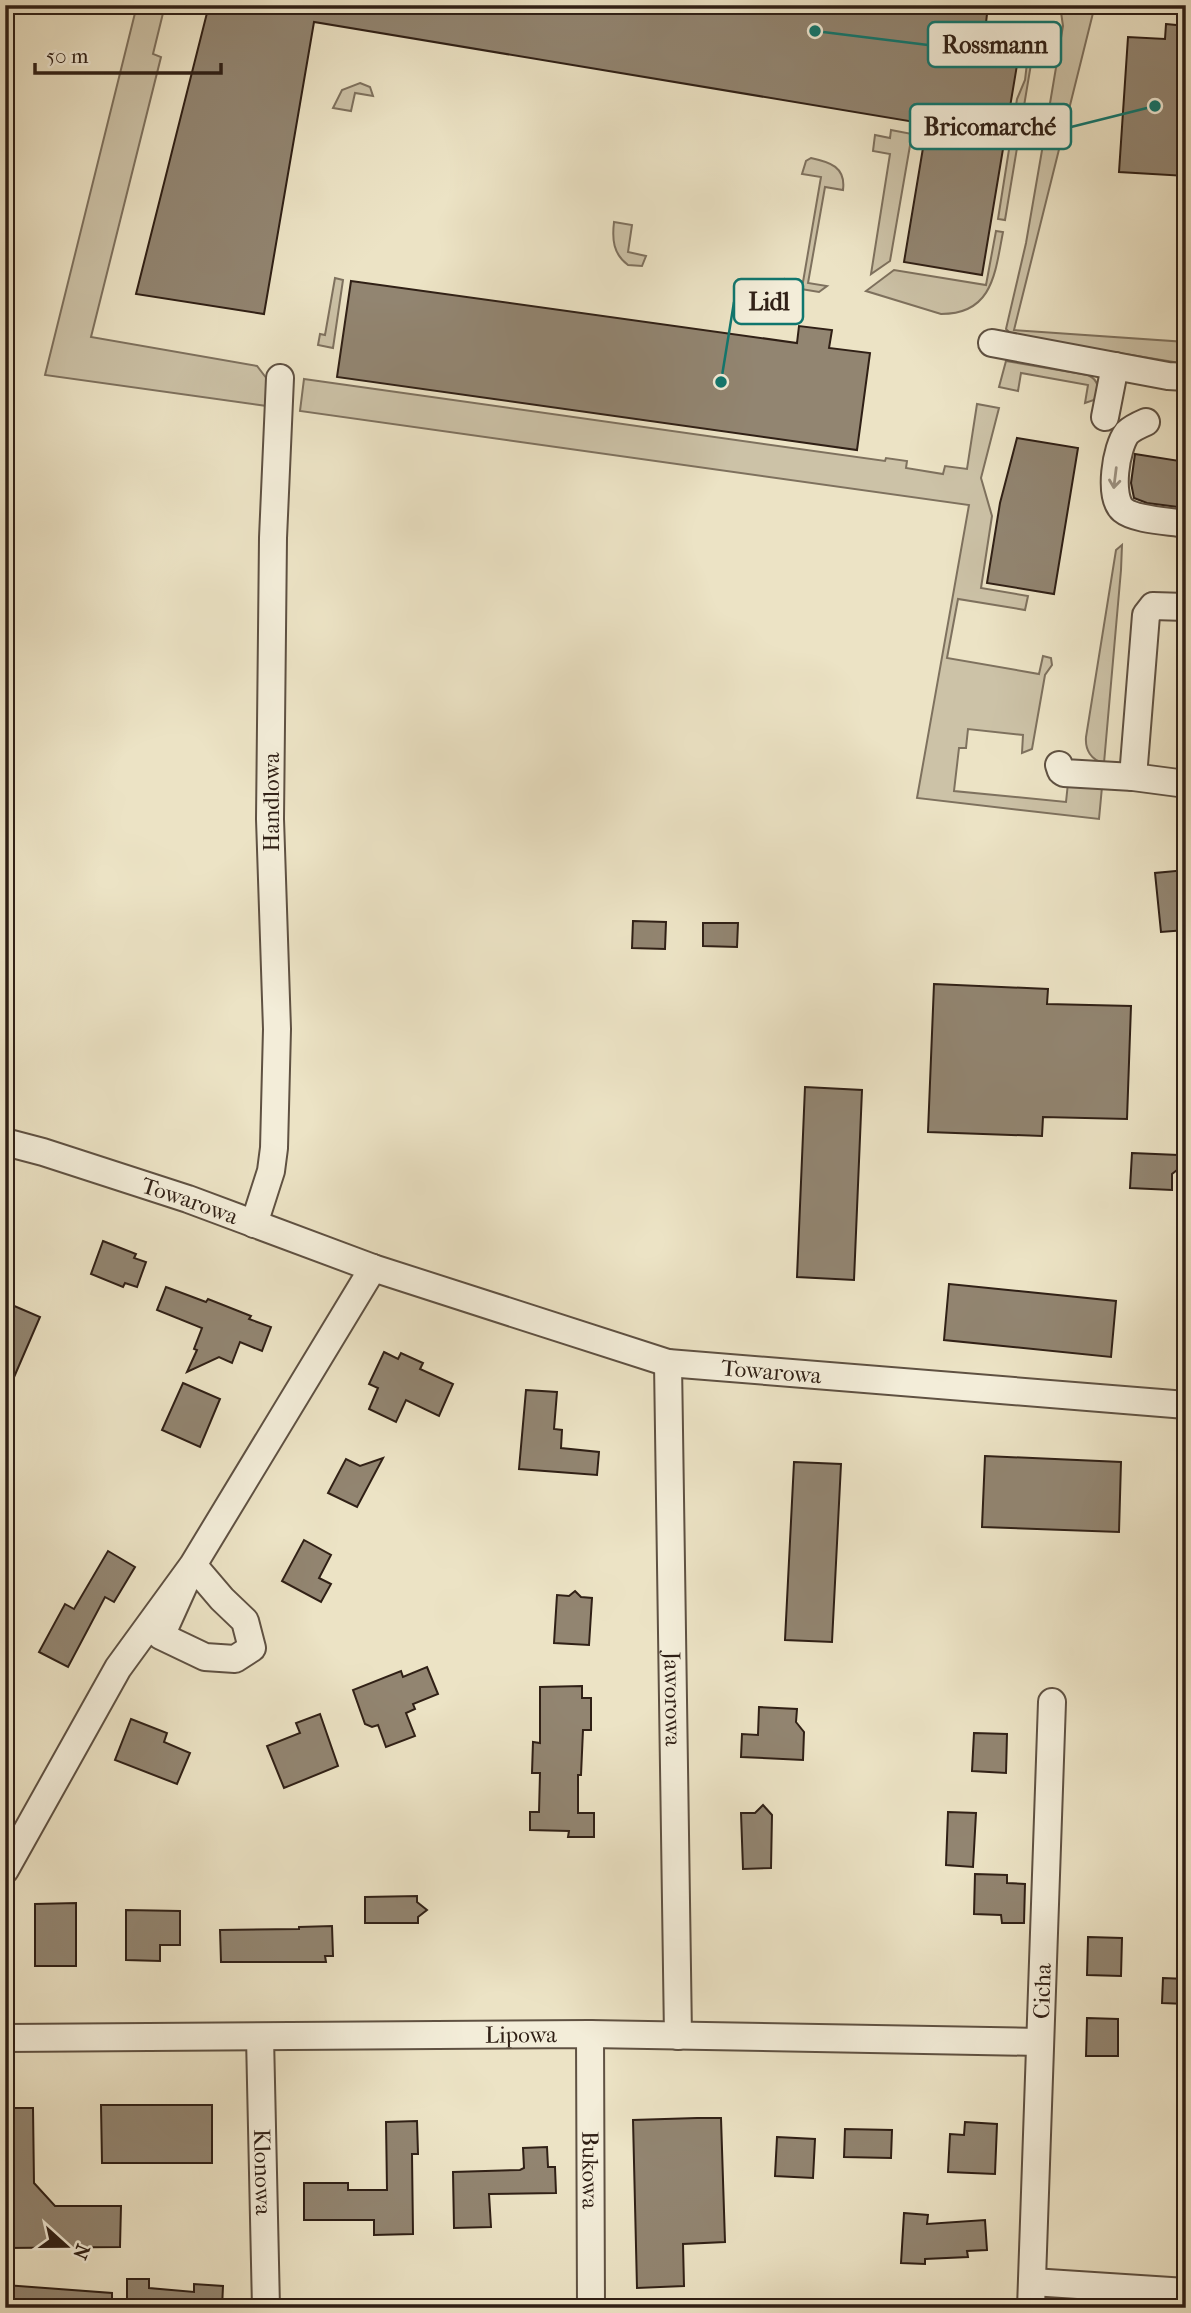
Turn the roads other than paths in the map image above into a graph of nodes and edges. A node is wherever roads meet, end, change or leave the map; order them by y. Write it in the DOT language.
graph roads {
  1 [pos="992,343"];
  2 [pos="1115,366"];
  3 [pos="1186,377"];
  4 [pos="281,378"];
  5 [pos="1105,417"];
  6 [pos="1146,422"];
  7 [pos="1186,524"];
  8 [pos="1186,607"];
  9 [pos="1059,765"];
  10 [pos="1133,777"];
  11 [pos="1186,784"];
  12 [pos="5,1142"];
  13 [pos="254,1224"];
  14 [pos="373,1268"];
  15 [pos="668,1363"];
  16 [pos="1186,1405"];
  17 [pos="1052,1702"];
  18 [pos="5,1870"];
  19 [pos="590,2034"];
  20 [pos="678,2036"];
  21 [pos="260,2037"];
  22 [pos="5,2038"];
  23 [pos="1039,2042"];
  24 [pos="1186,2292"];
  25 [pos="1031,2295"];
  26 [pos="266,2308"];
  27 [pos="591,2308"];
  1 -- 2 [label="street"];
  2 -- 3 [label="street"];
  2 -- 5 [label="street"];
  4 -- 13 [label="street, Handlowa"];
  6 -- 7 [label="street, one-way"];
  8 -- 10 [label="street"];
  9 -- 10 [label="street"];
  10 -- 11 [label="street"];
  12 -- 13 [label="street, Towarowa"];
  13 -- 14 [label="street, Towarowa"];
  14 -- 15 [label="street, Towarowa"];
  14 -- 18 [label="street"];
  15 -- 16 [label="street, Towarowa"];
  15 -- 20 [label="street, Jaworowa"];
  17 -- 23 [label="street, Cicha"];
  19 -- 20 [label="street, Lipowa"];
  19 -- 21 [label="street, Lipowa"];
  19 -- 27 [label="street, Bukowa"];
  20 -- 23 [label="street, Lipowa"];
  21 -- 22 [label="street, Lipowa"];
  21 -- 26 [label="street, Klonowa"];
  23 -- 25 [label="street, Cicha"];
  24 -- 25 [label="street, Cicha"];
}
